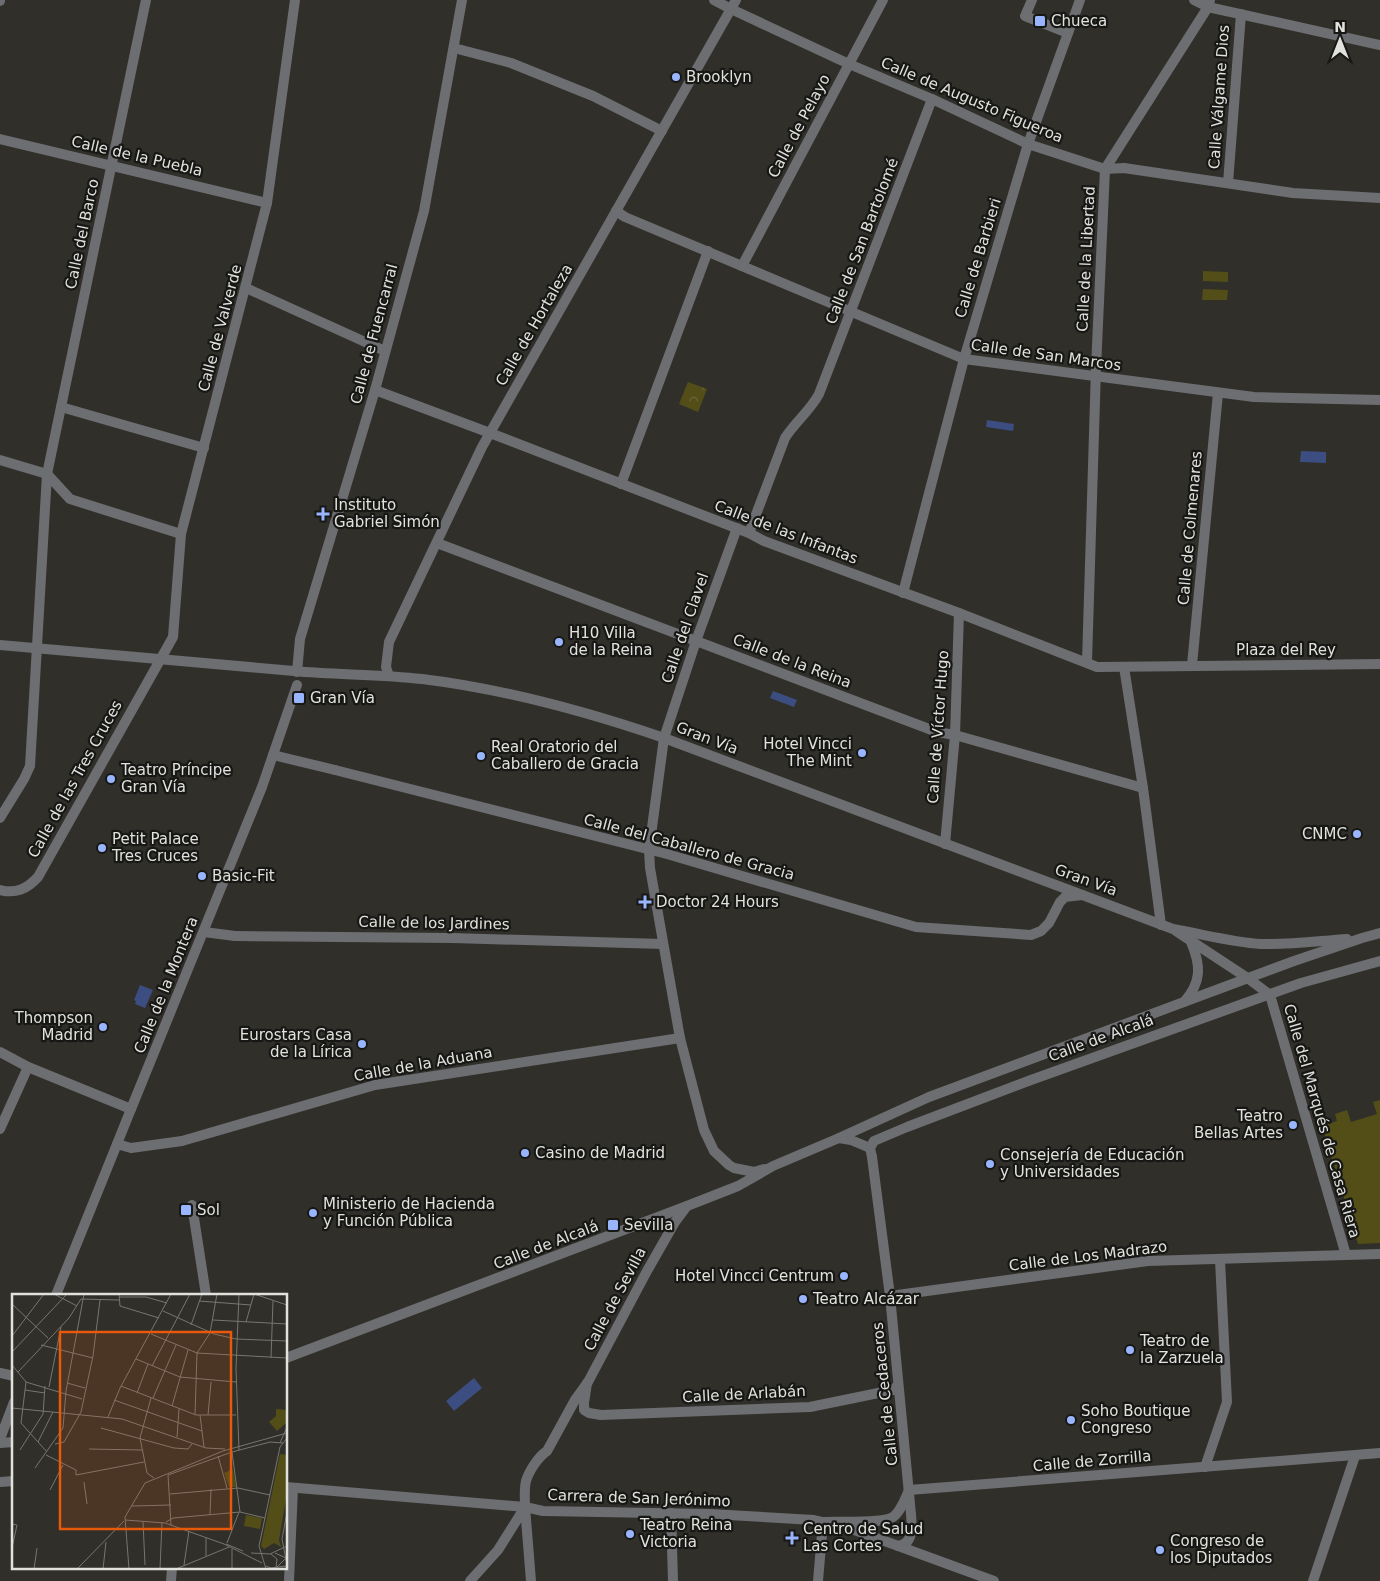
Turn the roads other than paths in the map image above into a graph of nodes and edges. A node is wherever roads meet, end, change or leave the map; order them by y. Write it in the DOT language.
graph roads {
  1 [pos="146,0"];
  2 [pos="295,0"];
  3 [pos="462,0"];
  4 [pos="714,0"];
  5 [pos="883,0"];
  6 [pos="1032,0"];
  7 [pos="1080,0"];
  8 [pos="1194,0"];
  9 [pos="1209,3"];
  10 [pos="733,4"];
  11 [pos="1241,14"];
  12 [pos="1068,33"];
  13 [pos="1380,45"];
  14 [pos="454,48"];
  15 [pos="849,64"];
  16 [pos="932,100"];
  17 [pos="662,131"];
  18 [pos="0,139"];
  19 [pos="1028,144"];
  20 [pos="111,165"];
  21 [pos="1105,169"];
  22 [pos="1228,183"];
  23 [pos="1380,198"];
  24 [pos="267,203"];
  25 [pos="616,211"];
  26 [pos="708,251"];
  27 [pos="742,266"];
  28 [pos="246,288"];
  29 [pos="850,312"];
  30 [pos="385,351"];
  31 [pos="964,359"];
  32 [pos="1096,377"];
  33 [pos="375,390"];
  34 [pos="1218,393"];
  35 [pos="1380,400"];
  36 [pos="61,407"];
  37 [pos="490,433"];
  38 [pos="204,448"];
  39 [pos="0,460"];
  40 [pos="47,474"];
  41 [pos="622,484"];
  42 [pos="737,528"];
  43 [pos="749,533"];
  44 [pos="181,534"];
  45 [pos="437,543"];
  46 [pos="903,593"];
  47 [pos="959,613"];
  48 [pos="696,641"];
  49 [pos="0,645"];
  50 [pos="37,648"];
  51 [pos="160,659"];
  52 [pos="1087,662"];
  53 [pos="1380,664"];
  54 [pos="1192,665"];
  55 [pos="1124,667"];
  56 [pos="297,672"];
  57 [pos="389,676"];
  58 [pos="297,685"];
  59 [pos="956,735"];
  60 [pos="664,738"];
  61 [pos="273,755"];
  62 [pos="1143,788"];
  63 [pos="0,818"];
  64 [pos="945,844"];
  65 [pos="649,850"];
  66 [pos="0,890"];
  67 [pos="1082,895"];
  68 [pos="1161,925"];
  69 [pos="1173,929"];
  70 [pos="204,932"];
  71 [pos="1380,933"];
  72 [pos="1362,938"];
  73 [pos="1191,941"];
  74 [pos="663,944"];
  75 [pos="1380,961"];
  76 [pos="1249,979"];
  77 [pos="1270,995"];
  78 [pos="1183,1003"];
  79 [pos="680,1038"];
  80 [pos="0,1052"];
  81 [pos="28,1066"];
  82 [pos="131,1108"];
  83 [pos="0,1129"];
  84 [pos="839,1138"];
  85 [pos="117,1144"];
  86 [pos="871,1153"];
  87 [pos="772,1166"];
  88 [pos="192,1204"];
  89 [pos="687,1206"];
  90 [pos="1380,1254"];
  91 [pos="1346,1255"];
  92 [pos="1220,1260"];
  93 [pos="56,1294"];
  94 [pos="206,1294"];
  95 [pos="890,1296"];
  96 [pos="288,1357"];
  97 [pos="588,1382"];
  98 [pos="898,1386"];
  99 [pos="12,1407"];
  100 [pos="589,1413"];
  101 [pos="0,1439"];
  102 [pos="1380,1453"];
  103 [pos="1355,1456"];
  104 [pos="1205,1466"];
  105 [pos="290,1488"];
  106 [pos="909,1490"];
  107 [pos="525,1506"];
  108 [pos="671,1513"];
  109 [pos="823,1522"];
  110 [pos="898,1546"];
  111 [pos="172,1568"];
  112 [pos="171,1581"];
  113 [pos="289,1581"];
  114 [pos="470,1581"];
  115 [pos="531,1581"];
  116 [pos="673,1581"];
  117 [pos="818,1581"];
  118 [pos="994,1581"];
  119 [pos="1312,1581"];
  1 -- 20 [label="street, Calle del Barco"];
  2 -- 24 [label="street, Calle de Valverde"];
  3 -- 14 [label="street, Calle de Fuencarral"];
  4 -- 10 [label="street, Calle de Augusto Figueroa"];
  5 -- 15 [label="street, Calle de Pelayo"];
  6 -- 12 [label="street"];
  7 -- 12 [label="street, Calle de Barbieri"];
  8 -- 9 [label="street"];
  9 -- 11 [label="street"];
  9 -- 21 [label="street, Calle de la Libertad"];
  10 -- 15 [label="street, Calle de Augusto Figueroa"];
  10 -- 17 [label="street, Calle de Hortaleza"];
  11 -- 13 [label="street"];
  11 -- 22 [label="street, Calle Válgame Dios"];
  12 -- 19 [label="street, Calle de Barbieri"];
  14 -- 17 [label="street"];
  14 -- 30 [label="street, Calle de Fuencarral"];
  15 -- 16 [label="street, Calle de Augusto Figueroa"];
  15 -- 27 [label="street, Calle de Pelayo"];
  16 -- 19 [label="street, Calle de Augusto Figueroa"];
  16 -- 29 [label="street, Calle de San Bartolomé"];
  17 -- 25 [label="street, Calle de Hortaleza"];
  18 -- 20 [label="street, Calle de la Puebla"];
  19 -- 21 [label="street, Calle de Augusto Figueroa"];
  19 -- 31 [label="street, Calle de Barbieri"];
  20 -- 24 [label="street, Calle de la Puebla"];
  20 -- 36 [label="street, Calle del Barco"];
  21 -- 22 [label="street, Calle de Augusto Figueroa"];
  21 -- 32 [label="street, Calle de la Libertad"];
  22 -- 23 [label="street, Calle de Augusto Figueroa"];
  24 -- 28 [label="street, Calle de Valverde"];
  25 -- 26 [label="street, Calle de San Marcos"];
  25 -- 37 [label="street, Calle de Hortaleza"];
  26 -- 27 [label="street, Calle de San Marcos"];
  26 -- 41 [label="street"];
  27 -- 29 [label="street, Calle de San Marcos"];
  28 -- 30 [label="street"];
  28 -- 38 [label="street, Calle de Valverde"];
  29 -- 31 [label="street, Calle de San Marcos"];
  29 -- 43 [label="street, Calle de San Bartolomé"];
  30 -- 33 [label="street, Calle de Fuencarral"];
  31 -- 32 [label="street, Calle de San Marcos"];
  31 -- 46 [label="street, Calle de Barbieri"];
  32 -- 34 [label="street, Calle de San Marcos"];
  32 -- 52 [label="street, Calle de la Libertad"];
  33 -- 37 [label="street, Calle de las Infantas"];
  33 -- 56 [label="street, Calle de Fuencarral"];
  34 -- 35 [label="street, Calle de San Marcos"];
  34 -- 54 [label="street, Calle de Colmenares"];
  36 -- 38 [label="street"];
  36 -- 40 [label="street, Calle del Barco"];
  37 -- 41 [label="street, Calle de las Infantas"];
  37 -- 45 [label="street, Calle de Hortaleza"];
  38 -- 44 [label="street, Calle de Valverde"];
  39 -- 40 [label="street"];
  40 -- 44 [label="street"];
  40 -- 50 [label="street, Calle del Barco"];
  41 -- 42 [label="street, Calle de las Infantas"];
  42 -- 43 [label="street, Calle de las Infantas"];
  42 -- 48 [label="street, Calle del Clavel"];
  43 -- 46 [label="street, Calle de las Infantas"];
  44 -- 51 [label="street, Calle de Valverde"];
  45 -- 48 [label="street, Calle de la Reina"];
  45 -- 57 [label="street, Calle de Hortaleza"];
  46 -- 47 [label="street, Calle de las Infantas"];
  47 -- 52 [label="street, Calle de las Infantas"];
  47 -- 59 [label="street, Calle de Víctor Hugo"];
  48 -- 59 [label="street, Calle de la Reina"];
  48 -- 60 [label="street, Calle del Clavel"];
  49 -- 50 [label="street, Gran Vía"];
  50 -- 51 [label="street, Gran Vía"];
  50 -- 63 [label="street, Calle del Barco"];
  51 -- 56 [label="street, Gran Vía"];
  51 -- 66 [label="street, Calle de las Tres Cruces"];
  52 -- 55 [label="street, Calle de las Infantas"];
  53 -- 54 [label="street, Plaza del Rey"];
  54 -- 55 [label="street, Calle de las Infantas"];
  55 -- 62 [label="street"];
  56 -- 57 [label="street, Gran Vía"];
  57 -- 60 [label="street, Gran Vía"];
  58 -- 61 [label="street, Calle de la Montera"];
  59 -- 62 [label="street, Calle de la Reina"];
  59 -- 64 [label="street, Calle de Víctor Hugo"];
  60 -- 64 [label="street, Gran Vía"];
  60 -- 65 [label="street, Calle del Clavel"];
  61 -- 65 [label="street, Calle del Caballero de Gracia"];
  61 -- 70 [label="street, Calle de la Montera"];
  62 -- 68 [label="street"];
  64 -- 67 [label="street, Gran Vía"];
  65 -- 67 [label="street, Calle del Caballero de Gracia"];
  65 -- 74 [label="street, Calle del Clavel"];
  67 -- 68 [label="street, Gran Vía"];
  68 -- 69 [label="street, Gran Vía"];
  69 -- 72 [label="street, Gran Vía"];
  69 -- 73 [label="street, Gran Vía"];
  70 -- 74 [label="street, Calle de los Jardines"];
  70 -- 82 [label="street, Calle de la Montera"];
  71 -- 72 [label="street, Calle de Alcalá"];
  72 -- 76 [label="street, Calle de Alcalá"];
  73 -- 76 [label="street, Gran Vía"];
  73 -- 78 [label="street"];
  74 -- 79 [label="street, Calle del Clavel"];
  75 -- 77 [label="street, Calle de Alcalá"];
  76 -- 77 [label="street, Gran Vía"];
  76 -- 78 [label="street, Calle de Alcalá"];
  77 -- 86 [label="street, Calle de Alcalá"];
  77 -- 91 [label="street, Calle del Marqués de Casa Riera"];
  78 -- 84 [label="street, Calle de Alcalá"];
  79 -- 85 [label="street, Calle de la Aduana"];
  79 -- 87 [label="street, Calle del Clavel"];
  80 -- 81 [label="street"];
  81 -- 82 [label="street"];
  81 -- 83 [label="street"];
  82 -- 85 [label="street, Calle de la Montera"];
  84 -- 86 [label="street"];
  84 -- 87 [label="street, Calle de Alcalá"];
  85 -- 93 [label="street, Calle de la Montera"];
  86 -- 95 [label="street, Calle de Cedaceros"];
  87 -- 89 [label="street, Calle de Alcalá"];
  88 -- 94 [label="street"];
  89 -- 96 [label="street, Calle de Alcalá"];
  89 -- 97 [label="street, Calle de Sevilla"];
  90 -- 91 [label="street, Calle de Los Madrazo"];
  91 -- 92 [label="street, Calle de Los Madrazo"];
  92 -- 95 [label="street, Calle de Los Madrazo"];
  92 -- 104 [label="street"];
  95 -- 98 [label="street, Calle de Cedaceros"];
  97 -- 100 [label="street, Calle de Sevilla"];
  97 -- 107 [label="street, Calle de Sevilla"];
  98 -- 100 [label="street, Calle de Arlabán"];
  98 -- 106 [label="street, Calle de Cedaceros"];
  99 -- 101 [label="street"];
  102 -- 103 [label="street, Calle de Zorrilla"];
  103 -- 104 [label="street, Calle de Zorrilla"];
  103 -- 119 [label="street"];
  104 -- 106 [label="street, Calle de Zorrilla"];
  105 -- 107 [label="street, Carrera de San Jerónimo"];
  105 -- 113 [label="street"];
  106 -- 109 [label="street"];
  106 -- 110 [label="street"];
  107 -- 108 [label="street, Carrera de San Jerónimo"];
  107 -- 114 [label="street"];
  107 -- 115 [label="street, Calle de Sevilla"];
  108 -- 109 [label="street, Carrera de San Jerónimo"];
  108 -- 116 [label="street"];
  109 -- 110 [label="street, Carrera de San Jerónimo"];
  109 -- 117 [label="street"];
  110 -- 118 [label="street, Carrera de San Jerónimo"];
  111 -- 112 [label="street"];
}
